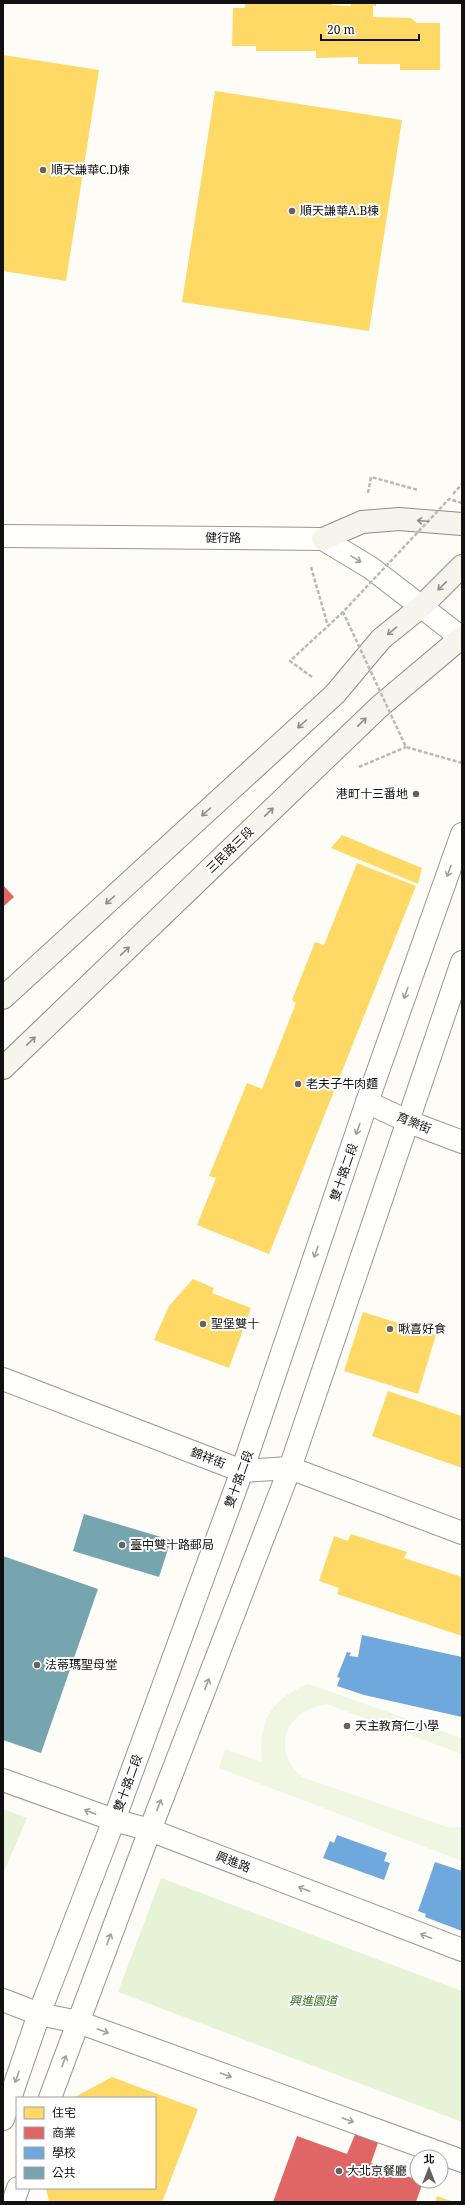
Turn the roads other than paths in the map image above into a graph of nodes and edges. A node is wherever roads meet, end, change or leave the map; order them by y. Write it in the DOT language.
graph roads {
  1 [pos="462,524"];
  2 [pos="3,536"];
  3 [pos="323,539"];
  4 [pos="462,566"];
  5 [pos="422,606"];
  6 [pos="462,638"];
  7 [pos="462,834"];
  8 [pos="462,962"];
  9 [pos="3,998"];
  10 [pos="3,1068"];
  11 [pos="367,1102"];
  12 [pos="409,1122"];
  13 [pos="462,1142"];
  14 [pos="3,1379"];
  15 [pos="290,1468"];
  16 [pos="242,1471"];
  17 [pos="462,1533"];
  18 [pos="3,1780"];
  19 [pos="114,1820"];
  20 [pos="150,1830"];
  21 [pos="462,1950"];
  22 [pos="3,2000"];
  23 [pos="39,2014"];
  24 [pos="78,2022"];
  25 [pos="50,2097"];
  26 [pos="3,2119"];
  27 [pos="462,2161"];
  28 [pos="18,2189"];
  29 [pos="13,2202"];
  1 -- 3 [label="main road, one-way"];
  2 -- 3 [label="street, 健行路"];
  3 -- 5 [label="street, one-way"];
  4 -- 5 [label="main road, one-way"];
  5 -- 6 [label="street"];
  5 -- 9 [label="main road, one-way"];
  10 -- 6 [label="main road, 三民路三段, one-way"];
  7 -- 11 [label="street, 雙十路二段, one-way"];
  8 -- 12 [label="street"];
  11 -- 12 [label="street, 育樂街"];
  11 -- 16 [label="street, 雙十路二段, one-way"];
  12 -- 13 [label="street, 育樂街"];
  12 -- 15 [label="street"];
  14 -- 16 [label="street, 錦祥街"];
  15 -- 16 [label="street, 錦祥街"];
  15 -- 17 [label="street, 錦祥街"];
  20 -- 15 [label="street, one-way"];
  16 -- 19 [label="street, 雙十路二段"];
  19 -- 18 [label="street, 興進路, one-way"];
  19 -- 20 [label="street, 興進路"];
  19 -- 23 [label="street, 雙十路二段"];
  21 -- 20 [label="street, 興進路, one-way"];
  24 -- 20 [label="street, one-way"];
  22 -- 23 [label="street"];
  23 -- 24 [label="street"];
  23 -- 26 [label="street, 雙十路二段, one-way"];
  25 -- 24 [label="street, one-way"];
  24 -- 27 [label="street, one-way"];
  28 -- 29 [label="street"];
}
